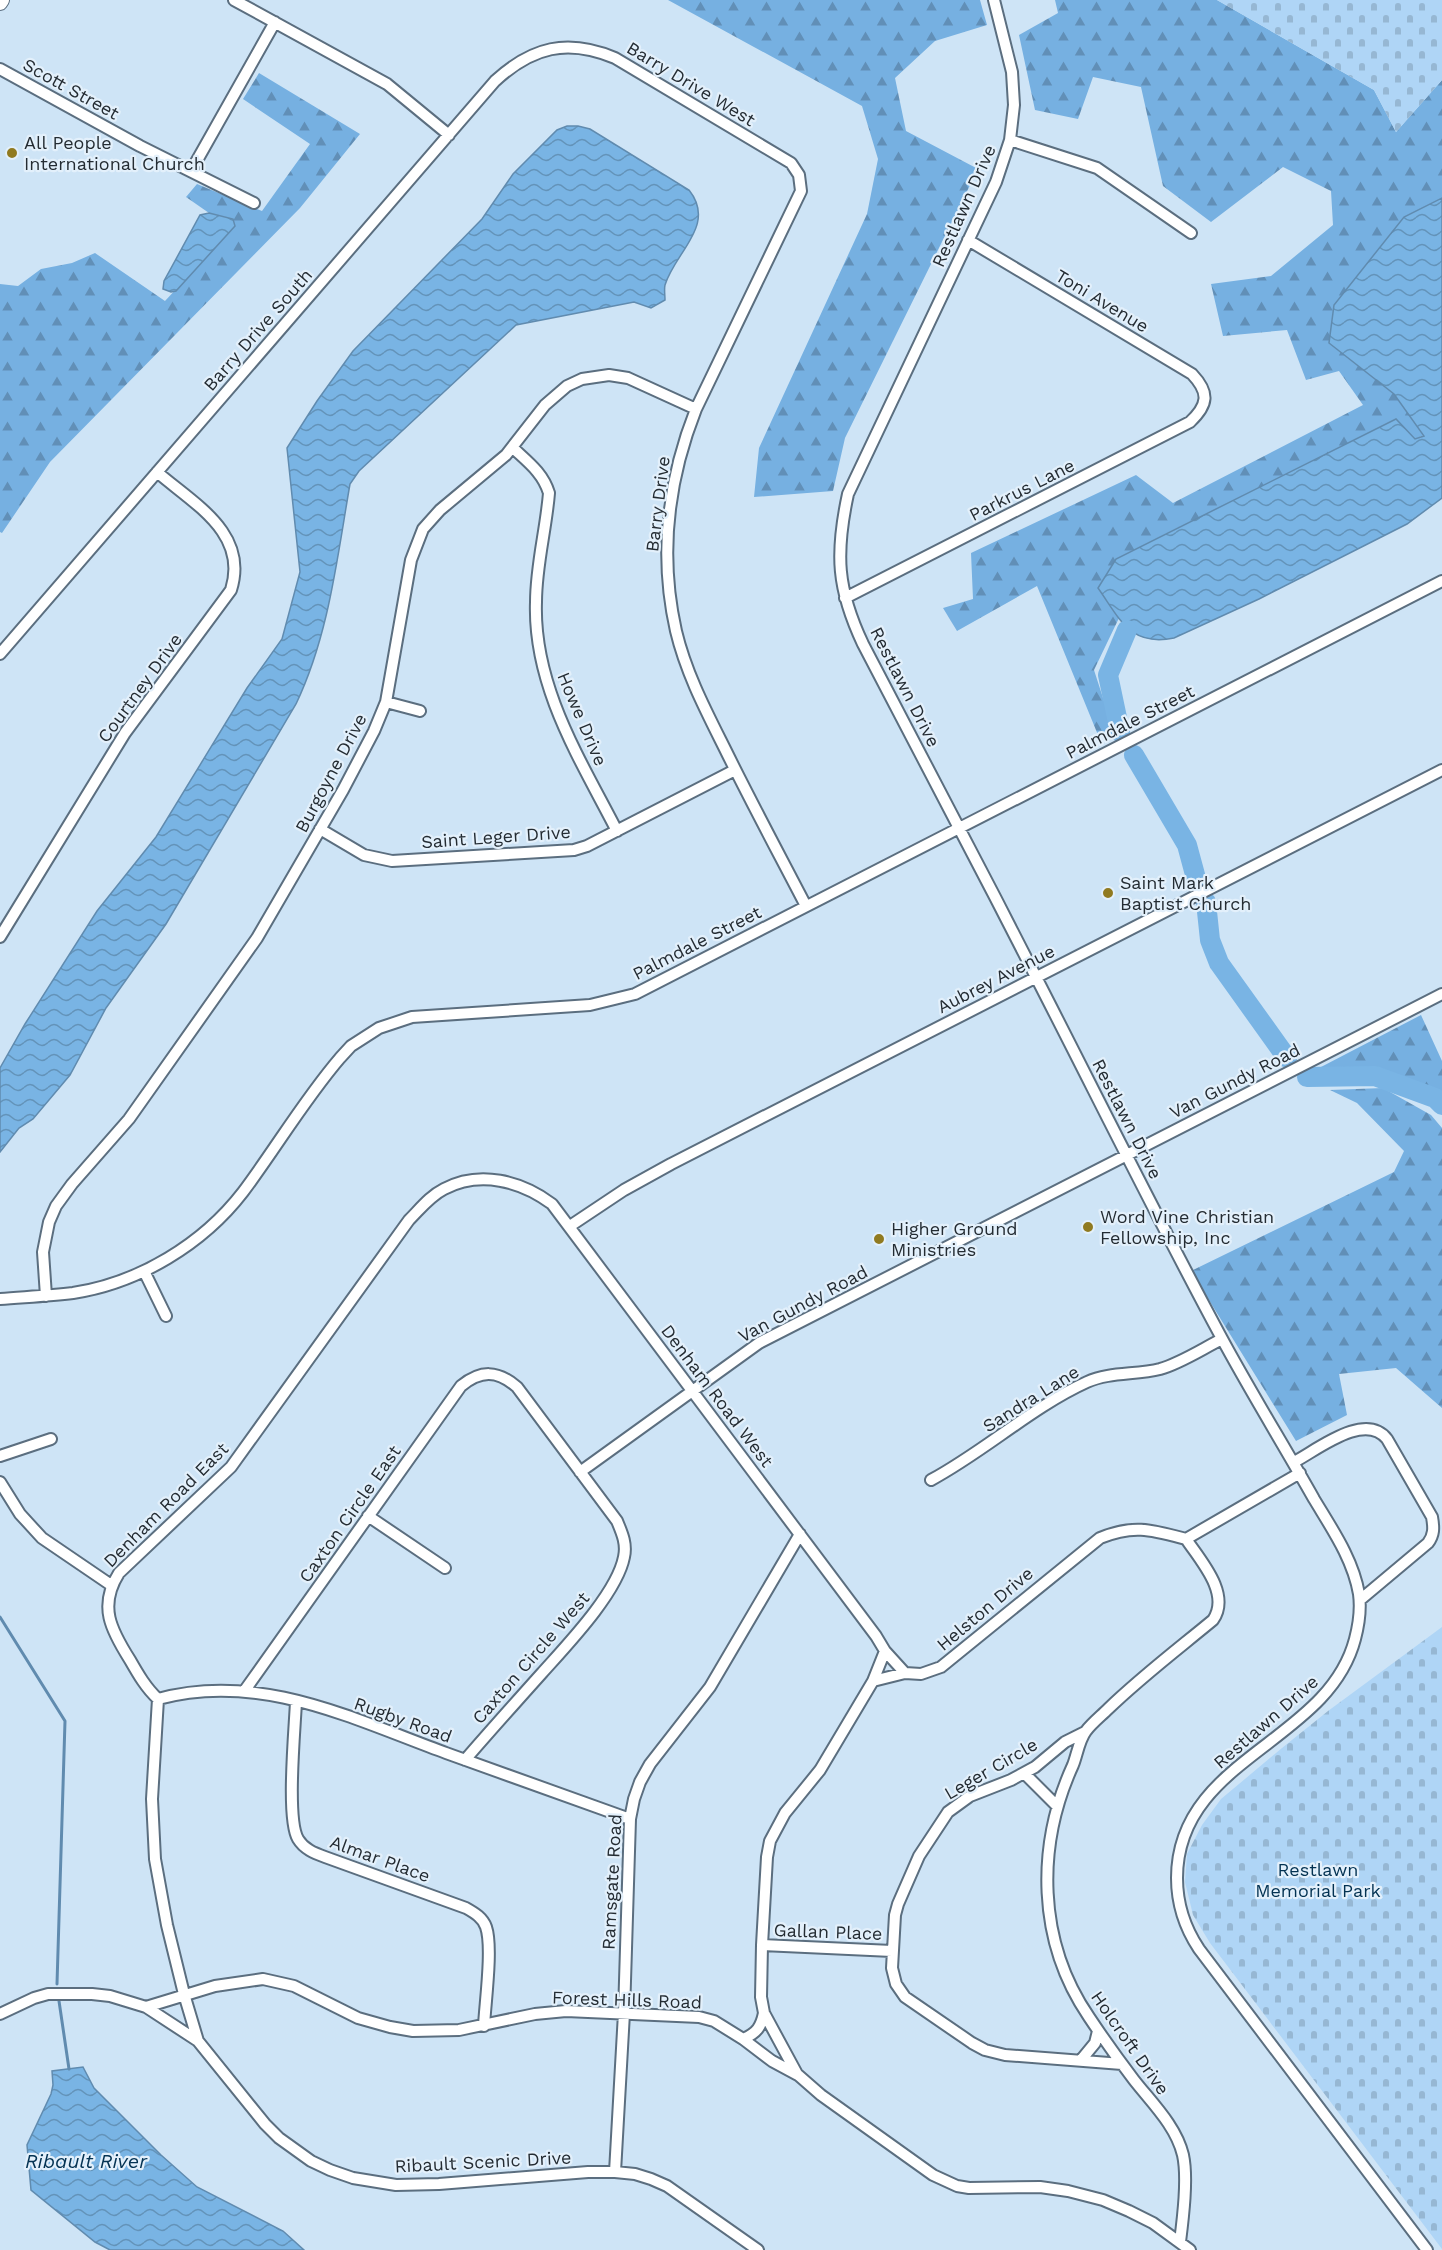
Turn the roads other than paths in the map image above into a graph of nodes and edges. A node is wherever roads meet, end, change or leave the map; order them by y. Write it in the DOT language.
graph roads {
  1 [pos="234,0"];
  2 [pos="994,0"];
  3 [pos="275,22"];
  4 [pos="555,48"];
  5 [pos="0,69"];
  6 [pos="449,135"];
  7 [pos="1011,140"];
  8 [pos="191,171"];
  9 [pos="799,175"];
  10 [pos="254,203"];
  11 [pos="1191,233"];
  12 [pos="968,240"];
  13 [pos="1205,401"];
  14 [pos="696,409"];
  15 [pos="513,448"];
  16 [pos="157,472"];
  17 [pos="1442,581"];
  18 [pos="845,598"];
  19 [pos="0,654"];
  20 [pos="386,702"];
  21 [pos="420,711"];
  22 [pos="735,770"];
  23 [pos="1442,770"];
  24 [pos="959,828"];
  25 [pos="320,829"];
  26 [pos="616,831"];
  27 [pos="806,906"];
  28 [pos="0,937"];
  29 [pos="1036,978"];
  30 [pos="1442,994"];
  31 [pos="1126,1155"];
  32 [pos="505,1181"];
  33 [pos="570,1226"];
  34 [pos="144,1271"];
  35 [pos="46,1296"];
  36 [pos="0,1299"];
  37 [pos="166,1316"];
  38 [pos="1222,1339"];
  39 [pos="493,1373"];
  40 [pos="692,1390"];
  41 [pos="51,1439"];
  42 [pos="0,1456"];
  43 [pos="1294,1462"];
  44 [pos="580,1472"];
  45 [pos="1300,1473"];
  46 [pos="931,1479"];
  47 [pos="0,1482"];
  48 [pos="368,1516"];
  49 [pos="800,1534"];
  50 [pos="1186,1539"];
  51 [pos="445,1568"];
  52 [pos="111,1585"];
  53 [pos="1360,1600"];
  54 [pos="885,1651"];
  55 [pos="905,1673"];
  56 [pos="873,1682"];
  57 [pos="245,1690"];
  58 [pos="158,1699"];
  59 [pos="296,1701"];
  60 [pos="1085,1732"];
  61 [pos="465,1760"];
  62 [pos="1024,1773"];
  63 [pos="1057,1806"];
  64 [pos="630,1819"];
  65 [pos="762,1946"];
  66 [pos="892,1951"];
  67 [pos="184,1994"];
  68 [pos="146,2007"];
  69 [pos="624,2013"];
  70 [pos="764,2013"];
  71 [pos="0,2014"];
  72 [pos="484,2026"];
  73 [pos="1098,2031"];
  74 [pos="743,2039"];
  75 [pos="198,2041"];
  76 [pos="1081,2060"];
  77 [pos="1122,2064"];
  78 [pos="798,2075"];
  79 [pos="615,2172"];
  80 [pos="1180,2242"];
  81 [pos="758,2250"];
  82 [pos="1190,2250"];
  83 [pos="1427,2250"];
  1 -- 3 [label="street"];
  2 -- 7 [label="street, Restlawn Drive"];
  3 -- 6 [label="street"];
  3 -- 8 [label="street"];
  4 -- 6 [label="street, Barry Drive South"];
  4 -- 9 [label="street, Barry Drive West"];
  5 -- 8 [label="street, Scott Street"];
  6 -- 16 [label="street, Barry Drive South"];
  7 -- 11 [label="street"];
  7 -- 12 [label="street, Restlawn Drive"];
  8 -- 10 [label="street, Scott Street"];
  9 -- 14 [label="street, Barry Drive"];
  12 -- 13 [label="street, Toni Avenue"];
  12 -- 18 [label="street, Restlawn Drive"];
  13 -- 18 [label="street, Parkrus Lane"];
  14 -- 15 [label="street, Burgoyne Drive"];
  14 -- 22 [label="street, Barry Drive"];
  15 -- 20 [label="street, Burgoyne Drive"];
  15 -- 26 [label="street, Howe Drive"];
  16 -- 19 [label="street, Barry Drive South"];
  16 -- 28 [label="street, Courtney Drive"];
  17 -- 24 [label="street, Palmdale Street"];
  18 -- 24 [label="street, Restlawn Drive"];
  20 -- 21 [label="street"];
  20 -- 25 [label="street, Burgoyne Drive"];
  22 -- 26 [label="street, Saint Leger Drive"];
  22 -- 27 [label="street, Barry Drive"];
  23 -- 29 [label="street, Aubrey Avenue"];
  24 -- 27 [label="street, Palmdale Street"];
  24 -- 29 [label="street, Restlawn Drive"];
  25 -- 26 [label="street, Saint Leger Drive"];
  25 -- 35 [label="street, Burgoyne Drive"];
  27 -- 34 [label="street, Palmdale Street"];
  29 -- 31 [label="street, Restlawn Drive"];
  29 -- 33 [label="street, Aubrey Avenue"];
  30 -- 31 [label="street, Van Gundy Road"];
  31 -- 38 [label="street, Restlawn Drive"];
  31 -- 40 [label="street, Van Gundy Road"];
  32 -- 33 [label="street, Denham Road West"];
  32 -- 52 [label="street, Denham Road East"];
  33 -- 40 [label="street, Denham Road West"];
  34 -- 35 [label="street, Palmdale Street"];
  34 -- 37 [label="street"];
  35 -- 36 [label="street, Palmdale Street"];
  38 -- 43 [label="street, Restlawn Drive"];
  38 -- 46 [label="street, Sandra Lane"];
  39 -- 44 [label="street, Caxton Circle West"];
  39 -- 48 [label="street, Caxton Circle East"];
  40 -- 44 [label="street, Van Gundy Road"];
  40 -- 49 [label="street, Denham Road West"];
  41 -- 42 [label="street"];
  43 -- 45 [label="street, Restlawn Drive"];
  43 -- 53 [label="street"];
  44 -- 61 [label="street, Caxton Circle West"];
  45 -- 50 [label="street"];
  45 -- 53 [label="street, Restlawn Drive"];
  47 -- 52 [label="street"];
  48 -- 51 [label="street"];
  48 -- 57 [label="street, Caxton Circle East"];
  49 -- 54 [label="street, Denham Road West"];
  49 -- 64 [label="street, Ramsgate Road"];
  50 -- 55 [label="street, Helston Drive"];
  50 -- 60 [label="street, Holcroft Drive"];
  52 -- 58 [label="street, Denham Road East"];
  53 -- 83 [label="street, Restlawn Drive"];
  54 -- 55 [label="street"];
  54 -- 56 [label="street"];
  55 -- 56 [label="street, Helston Drive"];
  56 -- 65 [label="street"];
  57 -- 58 [label="street, Rugby Road"];
  57 -- 59 [label="street, Rugby Road"];
  58 -- 67 [label="street"];
  59 -- 61 [label="street, Rugby Road"];
  59 -- 72 [label="street, Almar Place"];
  60 -- 62 [label="street, Leger Circle"];
  60 -- 63 [label="street, Holcroft Drive"];
  61 -- 64 [label="street, Rugby Road"];
  62 -- 63 [label="street"];
  62 -- 66 [label="street, Leger Circle"];
  63 -- 73 [label="street, Holcroft Drive"];
  64 -- 69 [label="street, Ramsgate Road"];
  65 -- 66 [label="street, Gallan Place"];
  65 -- 70 [label="street"];
  66 -- 76 [label="street, Leger Circle"];
  67 -- 68 [label="street"];
  67 -- 72 [label="street, Forest Hills Road"];
  67 -- 75 [label="street, Ribault Scenic Drive"];
  68 -- 71 [label="street"];
  68 -- 75 [label="street"];
  69 -- 72 [label="street, Forest Hills Road"];
  69 -- 74 [label="street, Forest Hills Road"];
  69 -- 79 [label="street, Ramsgate Road"];
  70 -- 74 [label="street"];
  70 -- 78 [label="street"];
  73 -- 76 [label="street"];
  73 -- 77 [label="street, Holcroft Drive"];
  74 -- 78 [label="street, Forest Hills Road"];
  75 -- 79 [label="street, Ribault Scenic Drive"];
  76 -- 77 [label="street, Leger Circle"];
  77 -- 80 [label="street, Holcroft Drive"];
  78 -- 80 [label="street"];
  79 -- 81 [label="street, Ribault Scenic Drive"];
  80 -- 82 [label="street"];
}
